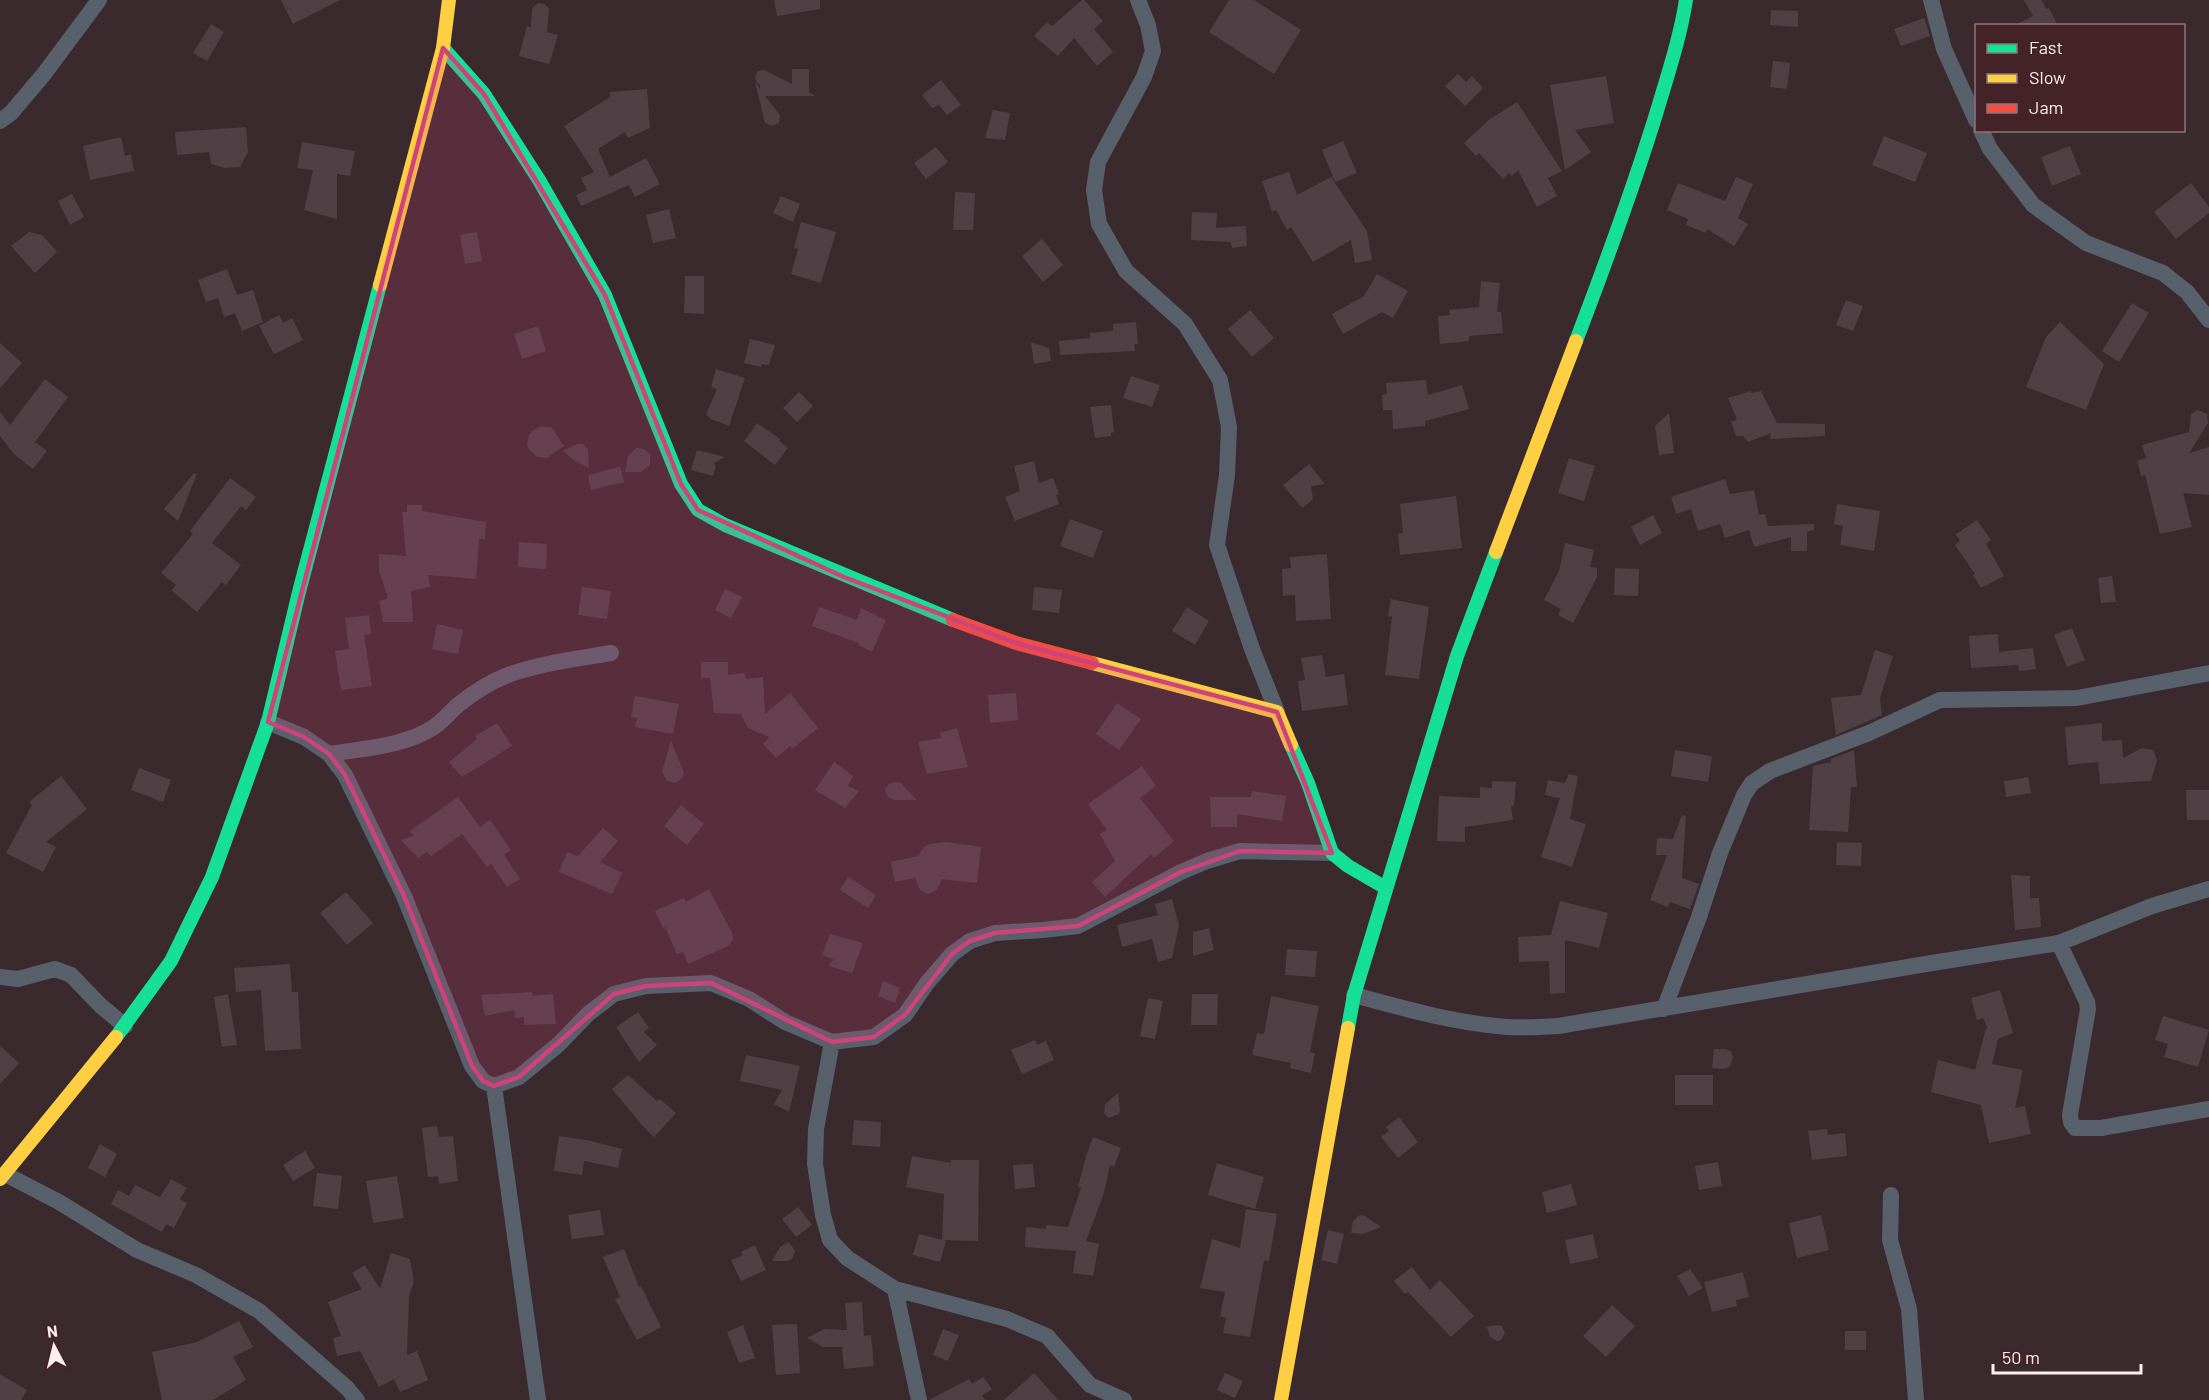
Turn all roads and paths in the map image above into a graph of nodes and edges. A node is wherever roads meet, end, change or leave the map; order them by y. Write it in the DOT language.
graph roads {
  1 [pos="99,0"];
  2 [pos="450,0"];
  3 [pos="1138,0"];
  4 [pos="1686,0"];
  5 [pos="1932,0"];
  6 [pos="443,48"];
  7 [pos="1975,116"];
  8 [pos="0,121"];
  9 [pos="1982,132"];
  10 [pos="2209,320"];
  11 [pos="611,653"];
  12 [pos="2209,673"];
  13 [pos="1277,712"];
  14 [pos="268,722"];
  15 [pos="329,754"];
  16 [pos="1332,853"];
  17 [pos="1386,888"];
  18 [pos="2209,889"];
  19 [pos="2059,943"];
  20 [pos="0,977"];
  21 [pos="1354,995"];
  22 [pos="1664,1009"];
  23 [pos="125,1026"];
  24 [pos="832,1042"];
  25 [pos="494,1086"];
  26 [pos="2209,1109"];
  27 [pos="3,1177"];
  28 [pos="1891,1195"];
  29 [pos="896,1289"];
  30 [pos="357,1400"];
  31 [pos="538,1400"];
  32 [pos="919,1400"];
  33 [pos="1124,1400"];
  34 [pos="1281,1400"];
  35 [pos="1916,1400"];
  1 -- 8 [label="street"];
  2 -- 6 [label="street"];
  3 -- 13 [label="street"];
  4 -- 17 [label="street"];
  5 -- 7 [label="street"];
  6 -- 13 [label="street"];
  6 -- 14 [label="street"];
  9 -- 10 [label="street"];
  11 -- 15 [label="street"];
  12 -- 22 [label="street"];
  13 -- 16 [label="street"];
  14 -- 15 [label="street"];
  14 -- 23 [label="street"];
  15 -- 25 [label="street"];
  16 -- 17 [label="street"];
  16 -- 24 [label="street"];
  17 -- 21 [label="street"];
  18 -- 19 [label="street"];
  19 -- 22 [label="street"];
  19 -- 26 [label="street"];
  20 -- 23 [label="street"];
  21 -- 22 [label="street"];
  21 -- 34 [label="street"];
  23 -- 27 [label="street"];
  24 -- 25 [label="street"];
  24 -- 29 [label="street"];
  25 -- 31 [label="street"];
  27 -- 30 [label="street"];
  28 -- 35 [label="street"];
  29 -- 32 [label="street"];
  29 -- 33 [label="street"];
}
